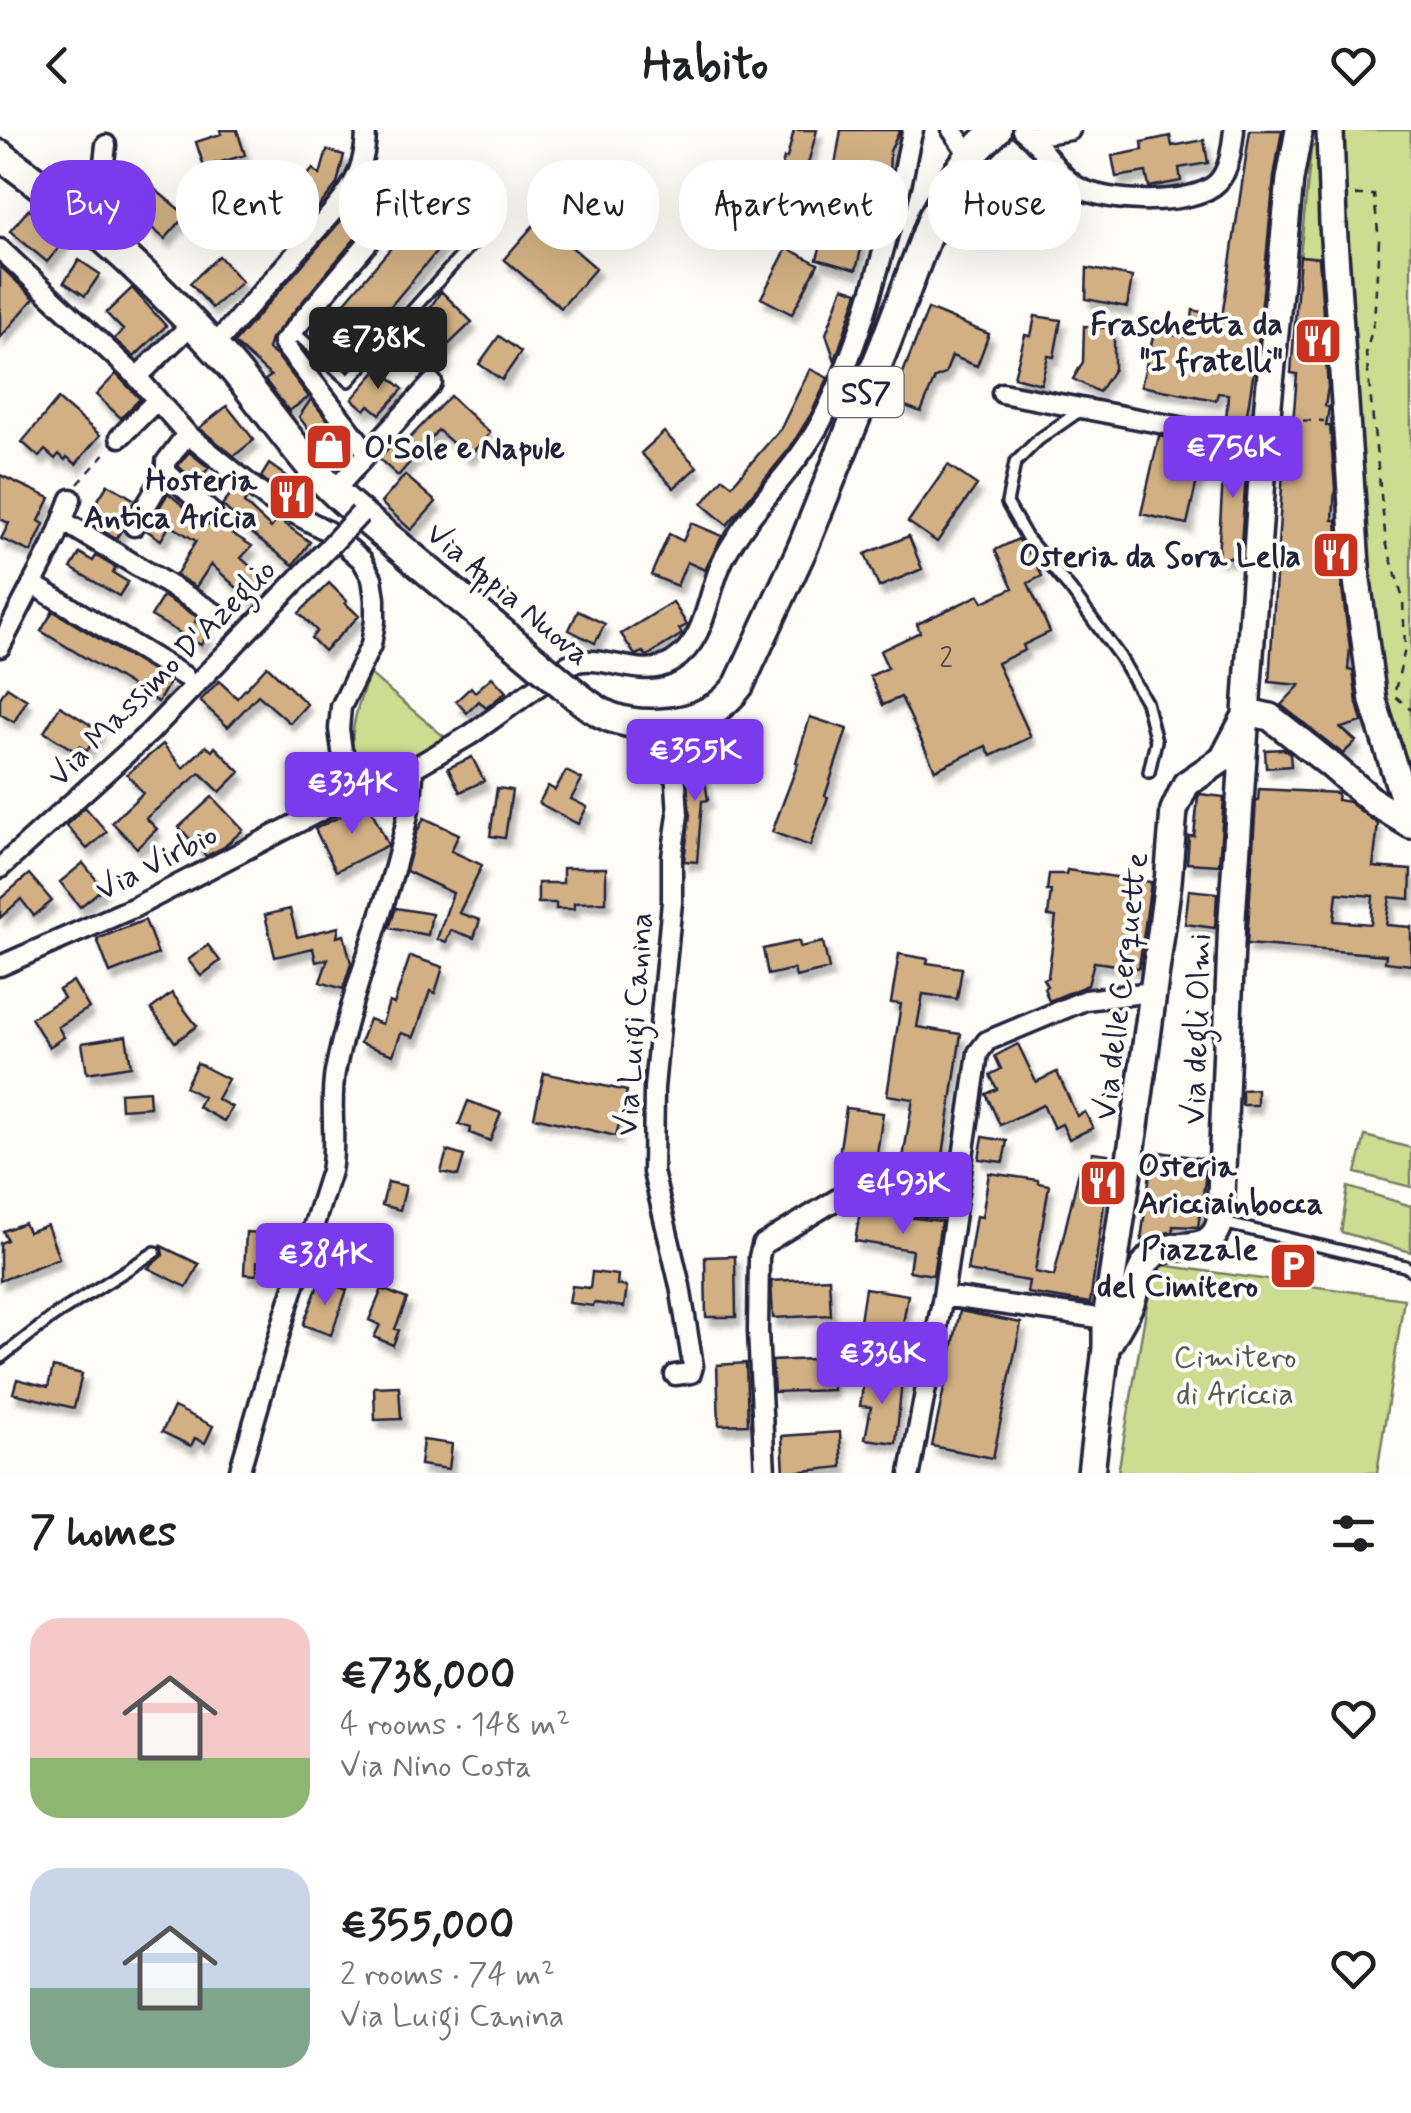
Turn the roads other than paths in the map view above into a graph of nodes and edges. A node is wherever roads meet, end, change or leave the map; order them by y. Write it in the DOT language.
graph roads {
  1 [pos="366,130"];
  2 [pos="913,130"];
  3 [pos="952,130"];
  4 [pos="996,130"];
  5 [pos="1070,130"];
  6 [pos="1234,130"];
  7 [pos="1026,133"];
  8 [pos="1297,137"];
  9 [pos="1330,137"];
  10 [pos="106,145"];
  11 [pos="0,156"];
  12 [pos="970,156"];
  13 [pos="104,160"];
  14 [pos="30,180"];
  15 [pos="0,249"];
  16 [pos="115,250"];
  17 [pos="362,250"];
  18 [pos="466,250"];
  19 [pos="192,324"];
  20 [pos="293,331"];
  21 [pos="214,346"];
  22 [pos="137,377"];
  23 [pos="432,383"];
  24 [pos="1002,393"];
  25 [pos="157,400"];
  26 [pos="1084,408"];
  27 [pos="1266,427"];
  28 [pos="187,434"];
  29 [pos="120,437"];
  30 [pos="368,453"];
  31 [pos="166,472"];
  32 [pos="75,491"];
  33 [pos="334,491"];
  34 [pos="212,513"];
  35 [pos="360,514"];
  36 [pos="63,521"];
  37 [pos="134,526"];
  38 [pos="32,584"];
  39 [pos="218,615"];
  40 [pos="0,646"];
  41 [pos="184,676"];
  42 [pos="1248,712"];
  43 [pos="662,722"];
  44 [pos="413,769"];
  45 [pos="1149,772"];
  46 [pos="364,791"];
  47 [pos="1411,823"];
  48 [pos="0,868"];
  49 [pos="0,966"];
  50 [pos="1152,992"];
  51 [pos="955,1208"];
  52 [pos="1220,1222"];
  53 [pos="155,1252"];
  54 [pos="1411,1270"];
  55 [pos="942,1296"];
  56 [pos="1106,1318"];
  57 [pos="1106,1348"];
  58 [pos="0,1358"];
  59 [pos="675,1375"];
  60 [pos="239,1473"];
  61 [pos="766,1473"];
  62 [pos="910,1473"];
  63 [pos="1091,1473"];
  1 -- 21 [label="street"];
  2 -- 44 [label="street, Via Virbio"];
  3 -- 12 [label="street"];
  4 -- 12 [label="main road, Via Appia Nuova / SS7"];
  5 -- 7 [label="street"];
  6 -- 7 [label="street"];
  8 -- 9 [label="street"];
  8 -- 27 [label="street, Via degli Olmi"];
  9 -- 47 [label="street"];
  10 -- 13 [label="street"];
  11 -- 14 [label="main road, Via Appia Nuova / SS7"];
  12 -- 43 [label="main road, Via Appia Nuova / SS7"];
  15 -- 22 [label="street"];
  16 -- 19 [label="main road, Via Appia Nuova / SS7"];
  17 -- 20 [label="street"];
  18 -- 20 [label="lane"];
  19 -- 21 [label="main road, Via Appia Nuova / SS7"];
  19 -- 22 [label="street"];
  20 -- 30 [label="street"];
  21 -- 33 [label="main road, Via Appia Nuova / SS7"];
  22 -- 25 [label="street"];
  23 -- 30 [label="street"];
  24 -- 26 [label="street"];
  25 -- 28 [label="street"];
  25 -- 29 [label="street"];
  26 -- 27 [label="street"];
  26 -- 45 [label="lane"];
  27 -- 42 [label="street, Via degli Olmi"];
  28 -- 31 [label="street"];
  28 -- 46 [label="street"];
  30 -- 33 [label="street"];
  31 -- 34 [label="street"];
  31 -- 37 [label="street"];
  32 -- 36 [label="street"];
  33 -- 35 [label="main road, Via Appia Nuova / SS7"];
  35 -- 43 [label="main road, Via Appia Nuova / SS7, bridge"];
  35 -- 48 [label="street, Via Massimo D'Azeglio, bridge"];
  36 -- 38 [label="street"];
  36 -- 39 [label="street"];
  38 -- 40 [label="street"];
  38 -- 41 [label="street"];
  42 -- 47 [label="street"];
  42 -- 50 [label="street, Via delle Cerquette"];
  42 -- 52 [label="street, Via degli Olmi"];
  43 -- 59 [label="street, Via Luigi Canina"];
  44 -- 46 [label="street, Via Virbio"];
  44 -- 60 [label="street"];
  46 -- 49 [label="street, Via Virbio"];
  50 -- 51 [label="street"];
  50 -- 56 [label="street, Via delle Cerquette"];
  51 -- 55 [label="street"];
  51 -- 61 [label="street"];
  52 -- 54 [label="lane"];
  52 -- 57 [label="street"];
  53 -- 58 [label="lane"];
  55 -- 56 [label="street"];
  55 -- 62 [label="street"];
  56 -- 57 [label="street, Via delle Cerquette"];
  57 -- 63 [label="street, Via delle Cerquette"];
}
